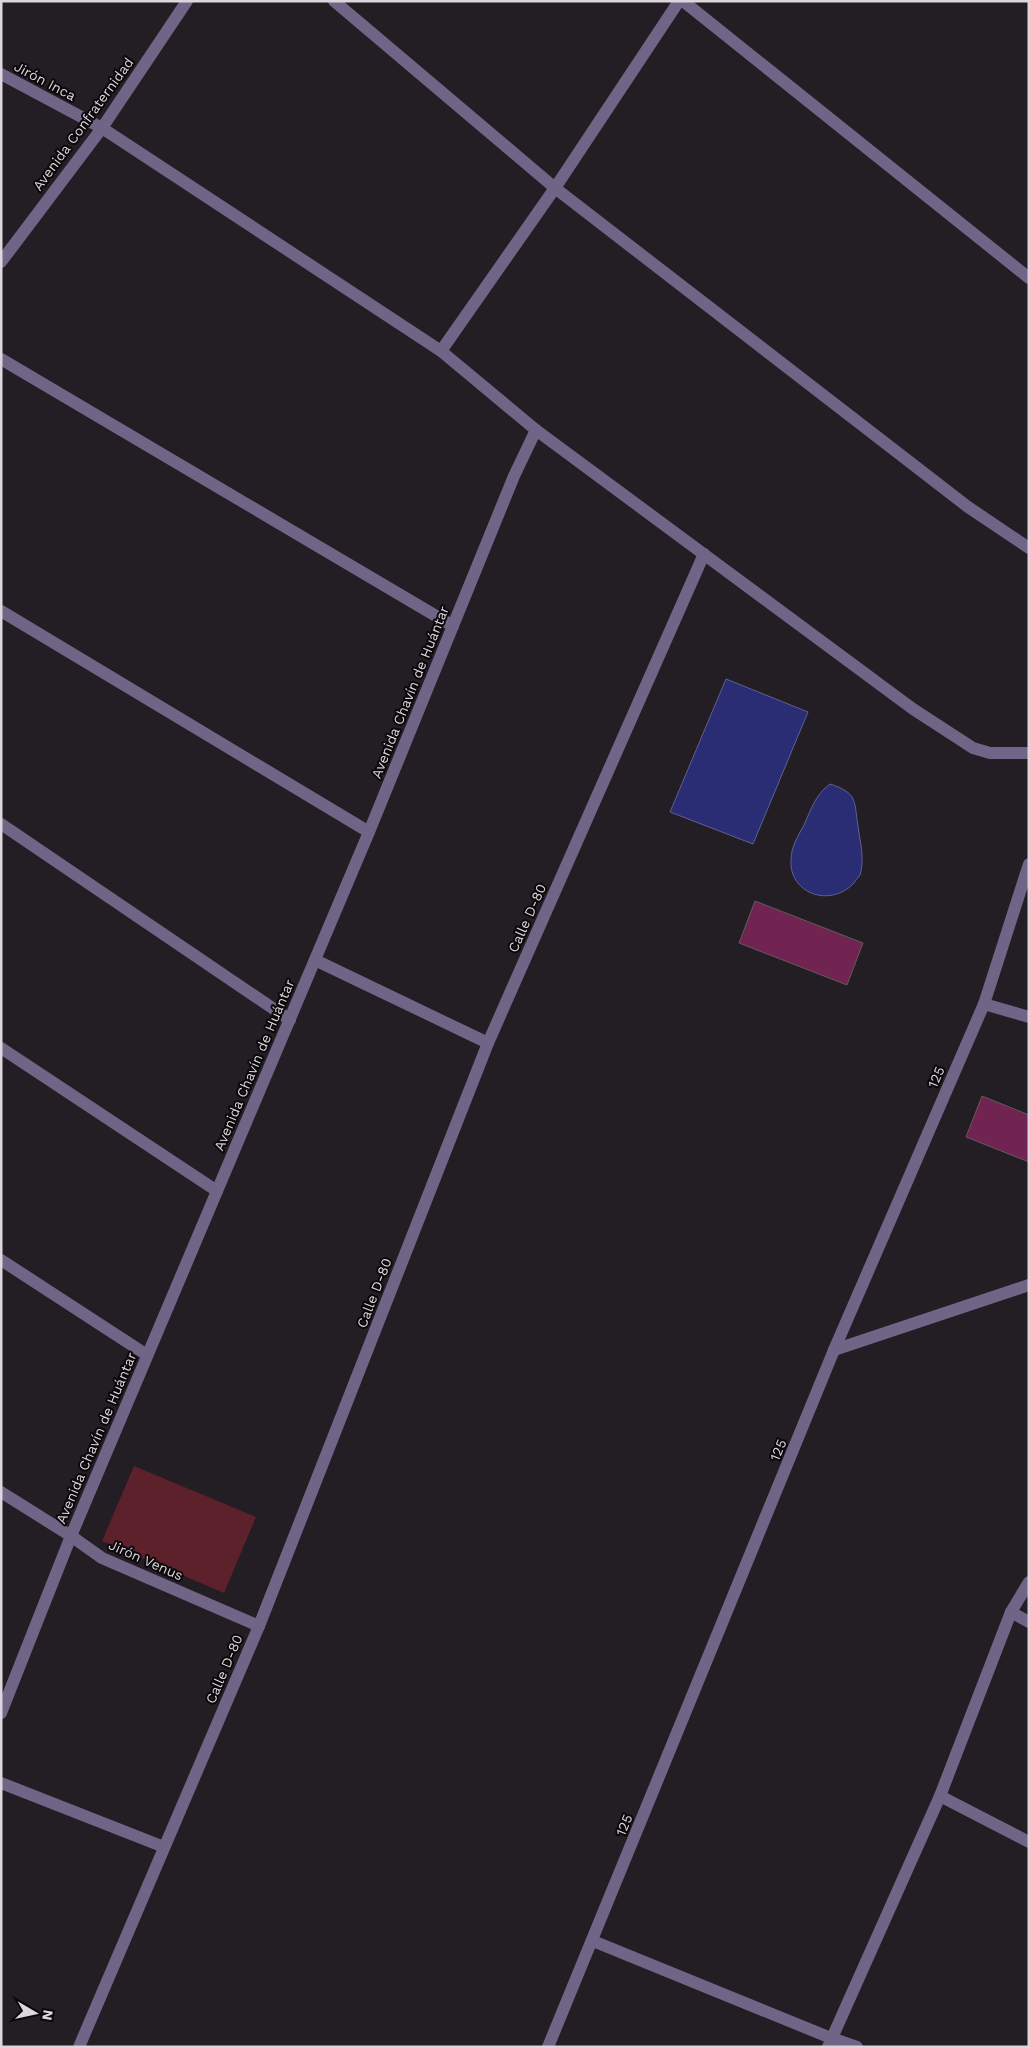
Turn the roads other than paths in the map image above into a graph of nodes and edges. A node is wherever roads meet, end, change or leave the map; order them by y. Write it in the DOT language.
graph roads {
  1 [pos="187,1"];
  2 [pos="334,1"];
  3 [pos="679,1"];
  4 [pos="683,1"];
  5 [pos="1,74"];
  6 [pos="102,128"];
  7 [pos="555,188"];
  8 [pos="1,262"];
  9 [pos="1029,278"];
  10 [pos="441,351"];
  11 [pos="1,359"];
  12 [pos="536,430"];
  13 [pos="1029,548"];
  14 [pos="704,554"];
  15 [pos="1,611"];
  16 [pos="452,626"];
  17 [pos="1029,752"];
  18 [pos="1,824"];
  19 [pos="369,832"];
  20 [pos="1029,864"];
  21 [pos="315,960"];
  22 [pos="984,1004"];
  23 [pos="1029,1017"];
  24 [pos="290,1020"];
  25 [pos="488,1043"];
  26 [pos="1,1048"];
  27 [pos="217,1191"];
  28 [pos="1,1260"];
  29 [pos="1029,1285"];
  30 [pos="834,1350"];
  31 [pos="147,1355"];
  32 [pos="1,1492"];
  33 [pos="71,1536"];
  34 [pos="1029,1582"];
  35 [pos="1011,1612"];
  36 [pos="1029,1622"];
  37 [pos="259,1626"];
  38 [pos="1,1713"];
  39 [pos="1,1783"];
  40 [pos="940,1796"];
  41 [pos="1029,1842"];
  42 [pos="164,1847"];
  43 [pos="593,1941"];
  44 [pos="829,2042"];
  45 [pos="80,2047"];
  46 [pos="548,2047"];
  47 [pos="857,2047"];
  1 -- 6 [label="street, Avenida Confraternidad"];
  2 -- 7 [label="street"];
  3 -- 7 [label="street"];
  4 -- 9 [label="street"];
  5 -- 6 [label="street, Jirón Inca"];
  6 -- 8 [label="street, Avenida Confraternidad"];
  6 -- 10 [label="street, Jirón Inca"];
  7 -- 10 [label="street"];
  7 -- 13 [label="street"];
  10 -- 12 [label="street, Jirón Inca"];
  11 -- 16 [label="street"];
  12 -- 14 [label="street, Jirón Inca"];
  12 -- 16 [label="street, Avenida Chavín de Huántar"];
  14 -- 17 [label="street, Jirón Inca"];
  14 -- 25 [label="street, Calle D-80"];
  15 -- 19 [label="street"];
  16 -- 19 [label="street, Avenida Chavín de Huántar"];
  18 -- 24 [label="street"];
  19 -- 21 [label="street, Avenida Chavín de Huántar"];
  20 -- 22 [label="street, 125"];
  21 -- 24 [label="street, Avenida Chavín de Huántar"];
  21 -- 25 [label="street"];
  22 -- 23 [label="street"];
  22 -- 30 [label="street, 125"];
  24 -- 27 [label="street, Avenida Chavín de Huántar"];
  25 -- 37 [label="street, Calle D-80"];
  26 -- 27 [label="street"];
  27 -- 31 [label="street, Avenida Chavín de Huántar"];
  28 -- 31 [label="street"];
  29 -- 30 [label="street"];
  30 -- 43 [label="street, 125"];
  31 -- 33 [label="street, Avenida Chavín de Huántar"];
  32 -- 33 [label="street, Jirón Venus"];
  33 -- 37 [label="street, Jirón Venus"];
  33 -- 38 [label="street, Avenida Chavín de Huántar"];
  34 -- 35 [label="street"];
  35 -- 36 [label="street"];
  35 -- 40 [label="street"];
  37 -- 42 [label="street, Calle D-80"];
  39 -- 42 [label="street"];
  40 -- 41 [label="street"];
  40 -- 44 [label="street"];
  42 -- 45 [label="street, Calle D-80"];
  43 -- 44 [label="street"];
  43 -- 46 [label="street, 125"];
  44 -- 47 [label="street"];
}
